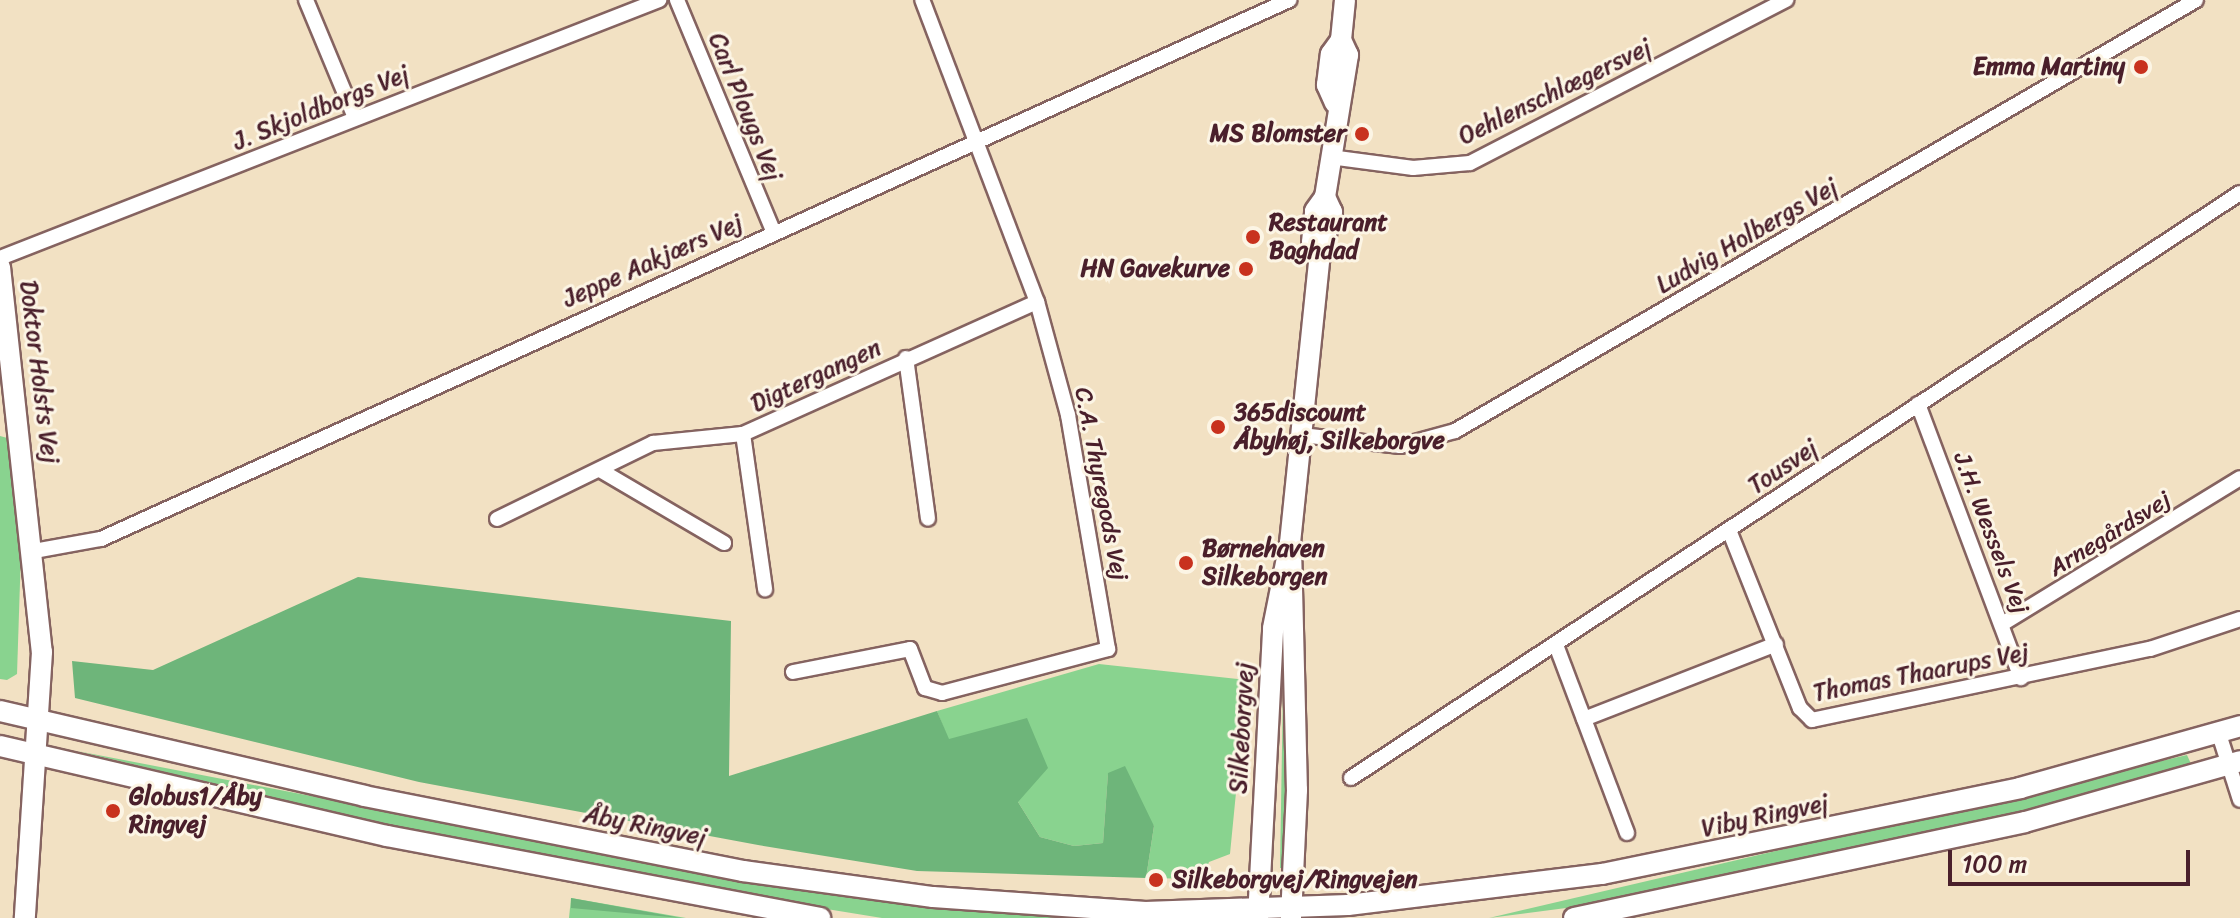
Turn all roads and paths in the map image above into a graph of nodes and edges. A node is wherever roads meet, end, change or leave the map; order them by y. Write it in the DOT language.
graph roads {
  1 [pos="306,0"];
  2 [pos="659,0"];
  3 [pos="677,0"];
  4 [pos="922,0"];
  5 [pos="1289,0"];
  6 [pos="1345,0"];
  7 [pos="1786,0"];
  8 [pos="2196,0"];
  9 [pos="355,118"];
  10 [pos="976,140"];
  11 [pos="1330,157"];
  12 [pos="2240,193"];
  13 [pos="773,231"];
  14 [pos="0,258"];
  15 [pos="0,267"];
  16 [pos="1037,302"];
  17 [pos="906,358"];
  18 [pos="1918,404"];
  19 [pos="743,434"];
  20 [pos="1301,435"];
  21 [pos="600,470"];
  22 [pos="2240,478"];
  23 [pos="497,519"];
  24 [pos="928,519"];
  25 [pos="1729,530"];
  26 [pos="724,543"];
  27 [pos="1290,543"];
  28 [pos="34,551"];
  29 [pos="765,589"];
  30 [pos="2240,619"];
  31 [pos="2002,624"];
  32 [pos="1776,644"];
  33 [pos="1556,645"];
  34 [pos="793,672"];
  35 [pos="2021,678"];
  36 [pos="0,711"];
  37 [pos="1584,719"];
  38 [pos="40,722"];
  39 [pos="2240,726"];
  40 [pos="2219,734"];
  41 [pos="0,746"];
  42 [pos="35,756"];
  43 [pos="2235,763"];
  44 [pos="1351,778"];
  45 [pos="2240,800"];
  46 [pos="1627,833"];
  47 [pos="1292,914"];
  48 [pos="1258,915"];
  49 [pos="25,918"];
  50 [pos="820,918"];
  51 [pos="1574,918"];
  1 -- 9 [label="street"];
  2 -- 9 [label="street, J. Skjoldborgs Vej"];
  3 -- 13 [label="street, Carl Plougs Vej"];
  4 -- 10 [label="street, C.A. Thyregods Vej"];
  5 -- 10 [label="street, Jeppe Aakjærs Vej"];
  6 -- 11 [label="main road, Silkeborgvej"];
  7 -- 11 [label="street, Oehlenschlægersvej"];
  8 -- 20 [label="street, Ludvig Holbergs Vej"];
  9 -- 14 [label="street, J. Skjoldborgs Vej"];
  10 -- 13 [label="street, Jeppe Aakjærs Vej"];
  10 -- 16 [label="street, C.A. Thyregods Vej"];
  11 -- 20 [label="main road, Silkeborgvej"];
  12 -- 18 [label="street, Tousvej"];
  13 -- 28 [label="street, Jeppe Aakjærs Vej"];
  15 -- 28 [label="main road, Doktor Holsts Vej"];
  16 -- 17 [label="street, Digtergangen"];
  16 -- 34 [label="street, C.A. Thyregods Vej"];
  17 -- 19 [label="street, Digtergangen"];
  17 -- 24 [label="street, Digtergangen"];
  18 -- 25 [label="street, Tousvej"];
  18 -- 31 [label="street, J.H. Wessels Vej"];
  19 -- 21 [label="street, Digtergangen"];
  19 -- 29 [label="street, Digtergangen"];
  20 -- 27 [label="main road, Silkeborgvej"];
  21 -- 23 [label="street, Digtergangen"];
  21 -- 26 [label="street"];
  22 -- 31 [label="street, Arnegårdsvej"];
  25 -- 32 [label="street, Thomas Thaarups Vej"];
  25 -- 33 [label="street, Tousvej"];
  27 -- 47 [label="main road, Silkeborgvej"];
  27 -- 48 [label="main road, Silkeborgvej"];
  28 -- 38 [label="main road, Doktor Holsts Vej"];
  30 -- 35 [label="street, Thomas Thaarups Vej"];
  31 -- 35 [label="street, J.H. Wessels Vej"];
  32 -- 35 [label="street, Thomas Thaarups Vej"];
  32 -- 37 [label="street"];
  33 -- 37 [label="street"];
  33 -- 44 [label="street, Tousvej"];
  36 -- 38 [label="main road, Åby Ringvej"];
  37 -- 46 [label="street"];
  38 -- 42 [label="main road, Doktor Holsts Vej"];
  38 -- 48 [label="main road, Åby Ringvej"];
  39 -- 40 [label="main road, Viby Ringvej"];
  40 -- 43 [label="street"];
  40 -- 47 [label="main road, Viby Ringvej"];
  41 -- 42 [label="main road"];
  42 -- 49 [label="main road, Doktor Holsts Vej"];
  42 -- 50 [label="main road"];
  43 -- 45 [label="street"];
  43 -- 51 [label="main road"];
  47 -- 48 [label="main road, Åby Ringvej"];
}
